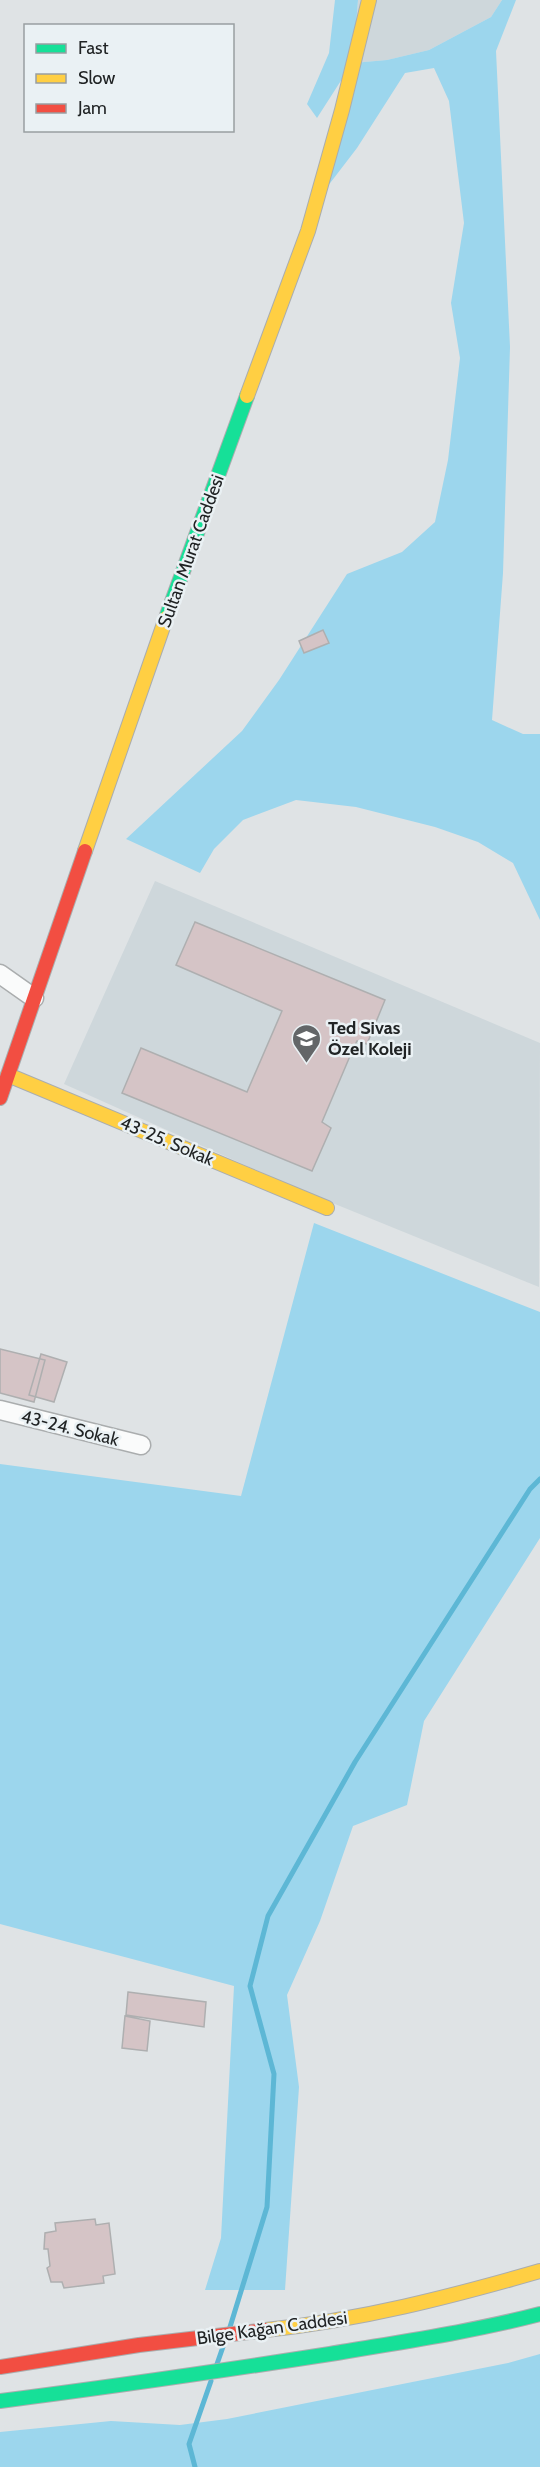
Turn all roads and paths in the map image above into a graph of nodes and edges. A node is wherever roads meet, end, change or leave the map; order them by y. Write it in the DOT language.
graph roads {
  1 [pos="369,0"];
  2 [pos="0,974"];
  3 [pos="34,998"];
  4 [pos="8,1075"];
  5 [pos="0,1098"];
  6 [pos="327,1208"];
  7 [pos="0,1410"];
  8 [pos="141,1445"];
  9 [pos="540,2271"];
  10 [pos="540,2314"];
  11 [pos="0,2367"];
  12 [pos="0,2401"];
  1 -- 3 [label="street, Sultan Murat Caddesi"];
  2 -- 3 [label="street"];
  3 -- 4 [label="street, Sultan Murat Caddesi"];
  4 -- 5 [label="street, Sultan Murat Caddesi"];
  4 -- 6 [label="street, 43-25. Sokak"];
  7 -- 8 [label="street, 43-24. Sokak"];
  9 -- 11 [label="street, Bilge Kağan Caddesi"];
  10 -- 12 [label="street, Bilge Kağan Caddesi"];
}
